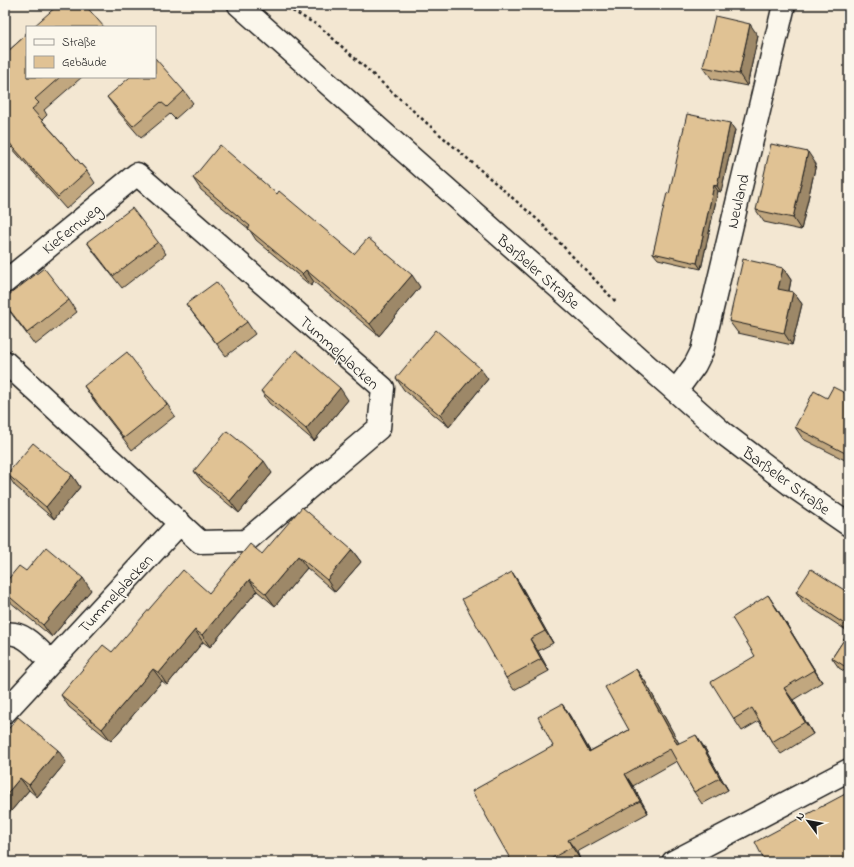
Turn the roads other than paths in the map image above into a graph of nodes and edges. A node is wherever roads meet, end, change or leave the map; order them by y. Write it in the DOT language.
graph roads {
  1 [pos="240,5"];
  2 [pos="784,5"];
  3 [pos="137,174"];
  4 [pos="5,282"];
  5 [pos="5,362"];
  6 [pos="676,391"];
  7 [pos="180,523"];
  8 [pos="849,525"];
  9 [pos="5,634"];
  10 [pos="51,662"];
  11 [pos="9,701"];
  12 [pos="849,770"];
  13 [pos="674,862"];
  1 -- 6 [label="street, Barßeler Straße"];
  2 -- 6 [label="street, Neuland"];
  3 -- 4 [label="street, Kiefernweg"];
  3 -- 7 [label="street, Tummelplacken"];
  5 -- 7 [label="street, Tummelplacken"];
  6 -- 8 [label="street, Barßeler Straße"];
  7 -- 10 [label="street, Tummelplacken"];
  9 -- 10 [label="street"];
  10 -- 11 [label="street, Tummelplacken"];
  12 -- 13 [label="street"];
}
